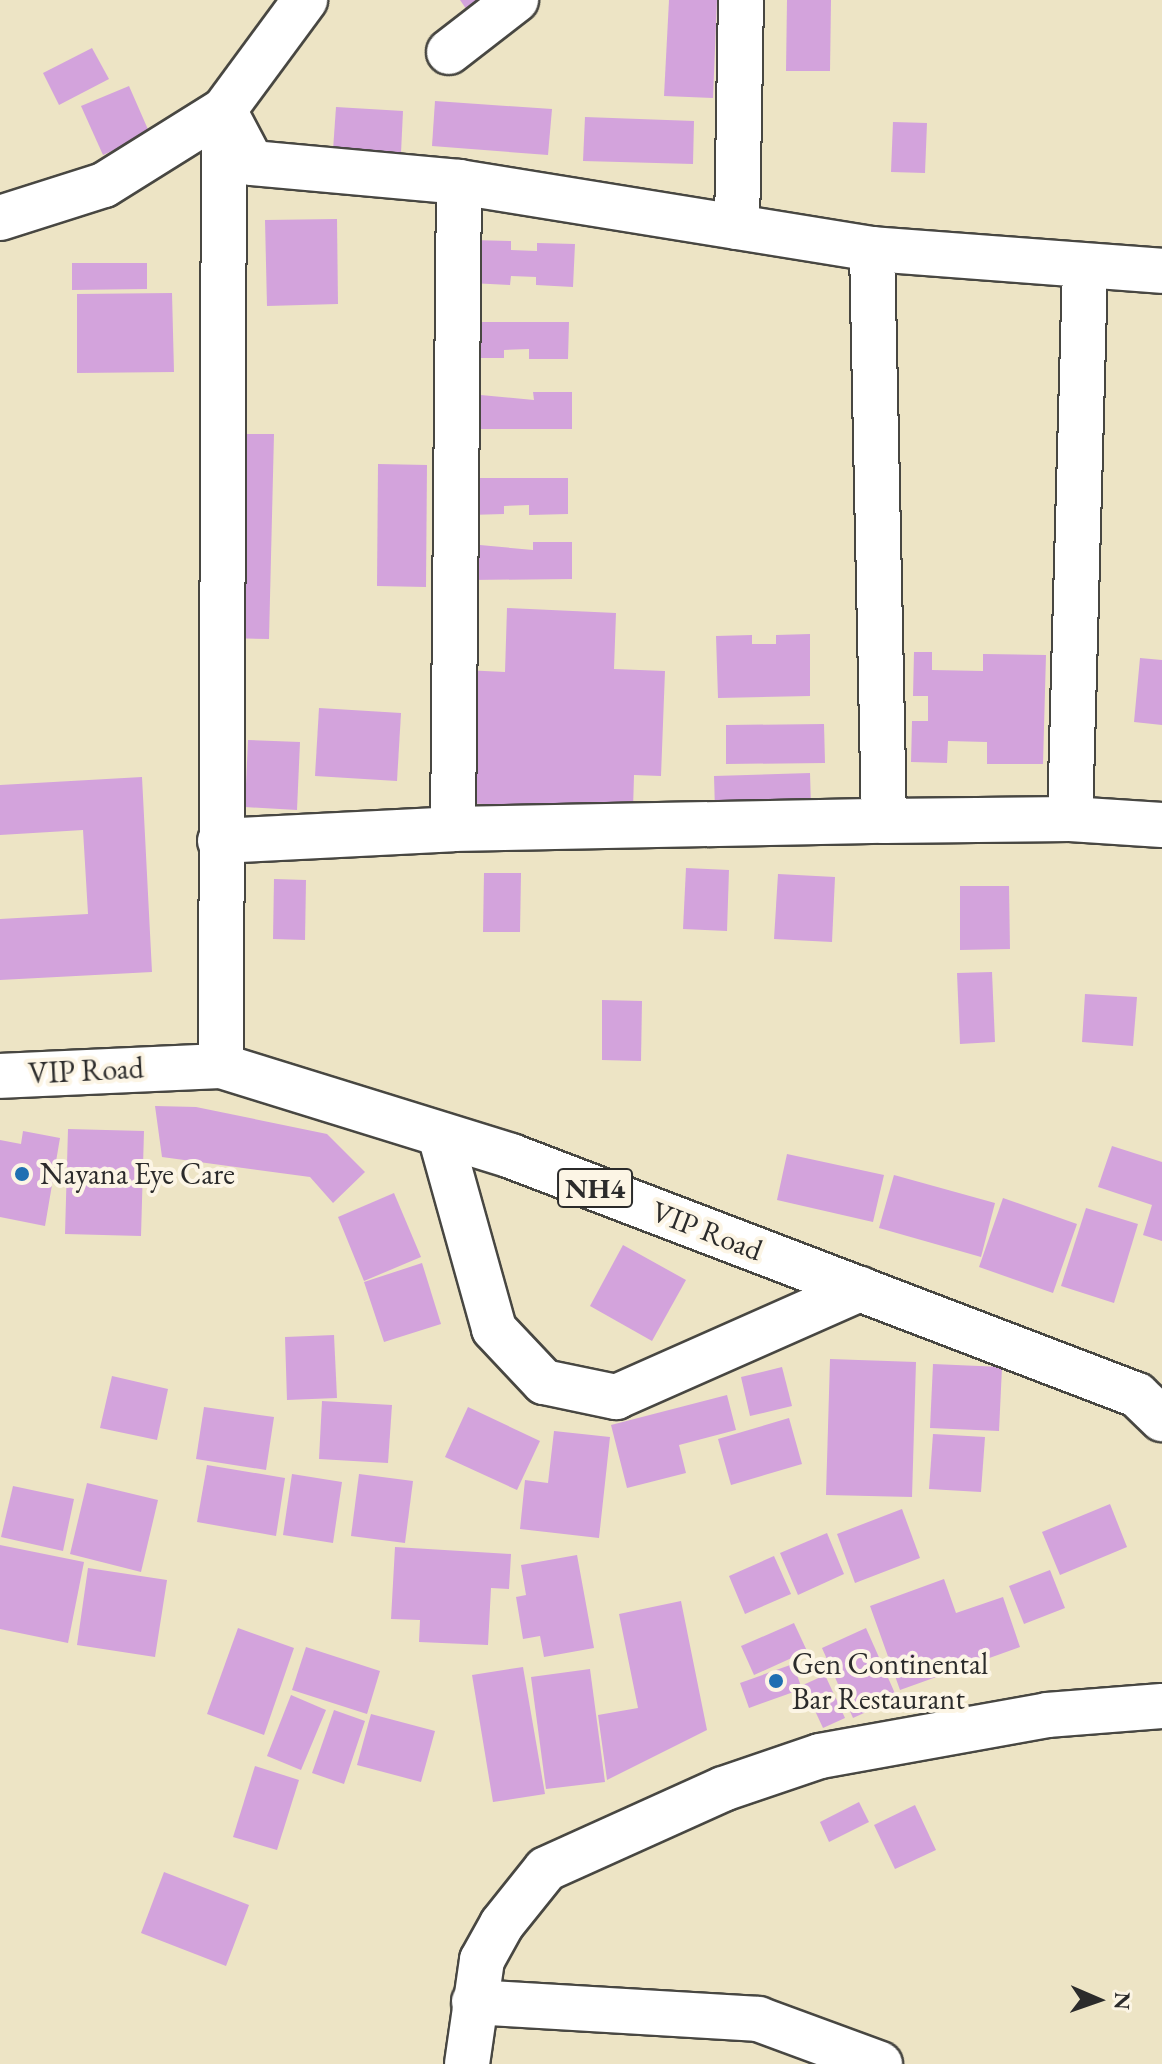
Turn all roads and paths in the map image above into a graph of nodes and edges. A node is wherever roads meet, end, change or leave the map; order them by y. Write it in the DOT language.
graph roads {
  1 [pos="305,0"];
  2 [pos="516,0"];
  3 [pos="741,0"];
  4 [pos="449,52"];
  5 [pos="224,110"];
  6 [pos="459,182"];
  7 [pos="0,218"];
  8 [pos="737,227"];
  9 [pos="872,249"];
  10 [pos="1085,269"];
  11 [pos="1162,271"];
  12 [pos="1070,819"];
  13 [pos="884,821"];
  14 [pos="1162,825"];
  15 [pos="453,829"];
  16 [pos="220,841"];
  17 [pos="221,1066"];
  18 [pos="0,1076"];
  19 [pos="440,1135"];
  20 [pos="860,1289"];
  21 [pos="1162,1419"];
  22 [pos="1162,1706"];
  23 [pos="474,2002"];
  24 [pos="467,2064"];
  25 [pos="880,2064"];
  1 -- 5 [label="main road"];
  2 -- 4 [label="main road"];
  3 -- 8 [label="main road"];
  5 -- 6 [label="main road"];
  5 -- 7 [label="main road"];
  5 -- 16 [label="main road"];
  6 -- 8 [label="main road"];
  6 -- 15 [label="main road"];
  8 -- 9 [label="main road"];
  9 -- 10 [label="main road"];
  9 -- 13 [label="main road"];
  10 -- 11 [label="main road"];
  10 -- 12 [label="main road"];
  12 -- 13 [label="main road"];
  12 -- 14 [label="main road"];
  13 -- 15 [label="main road"];
  15 -- 16 [label="main road"];
  16 -- 17 [label="main road"];
  17 -- 18 [label="main road, VIP Road / NH4"];
  17 -- 19 [label="main road, VIP Road / NH4"];
  19 -- 20 [label="main road, VIP Road / NH4"];
  19 -- 20 [label="main road"];
  20 -- 21 [label="main road, VIP Road / NH4"];
  22 -- 23 [label="main road"];
  23 -- 24 [label="main road"];
  23 -- 25 [label="main road"];
}
